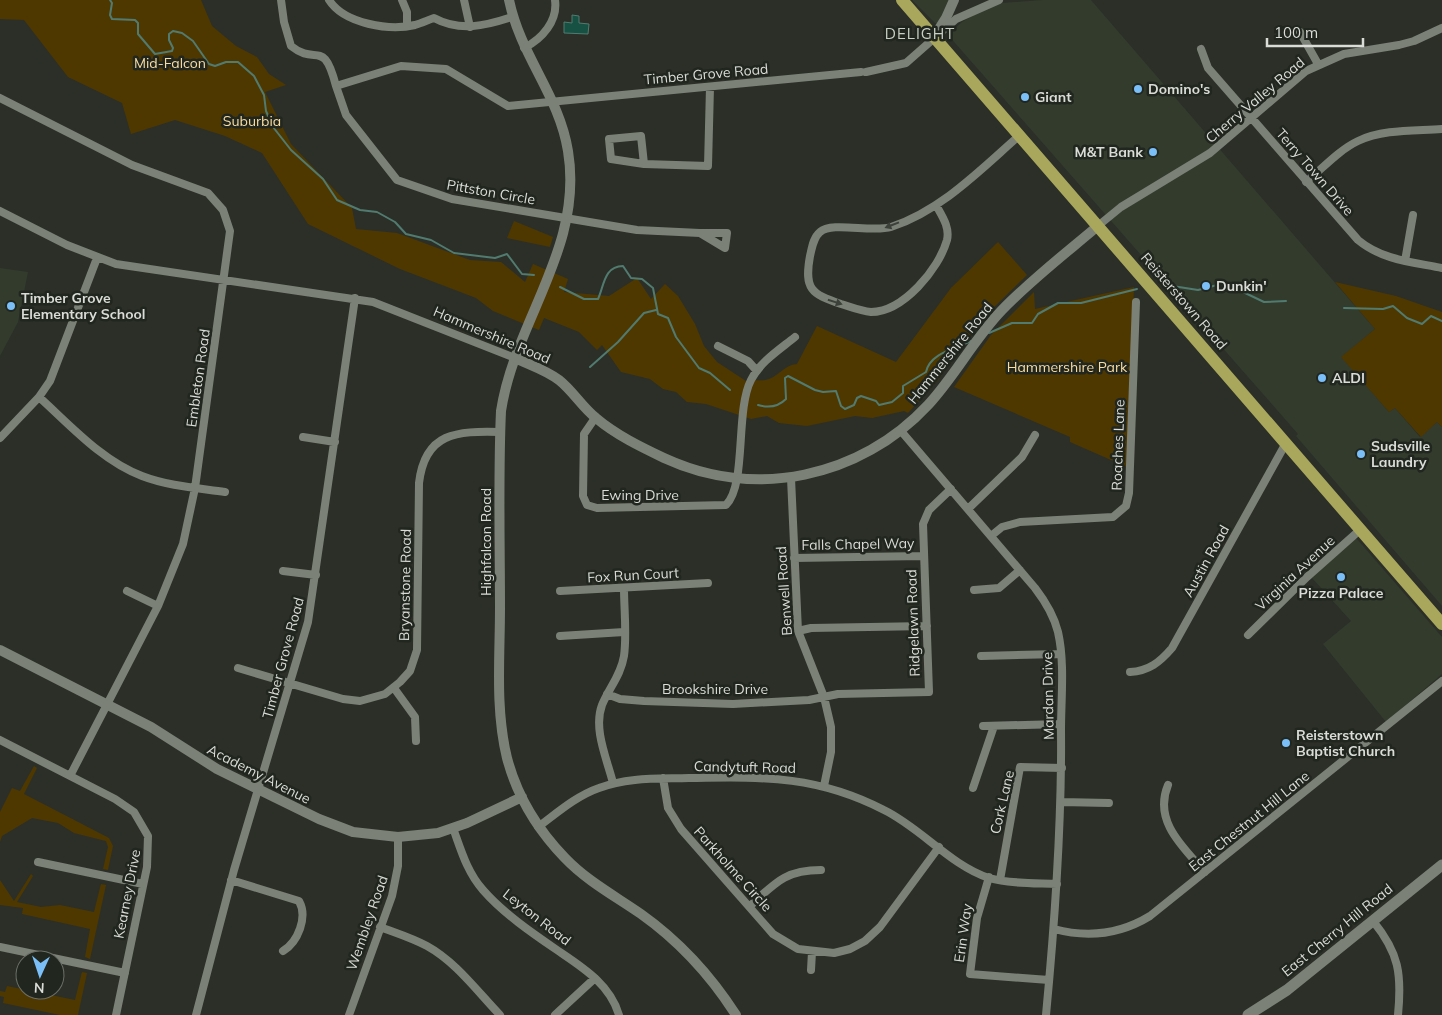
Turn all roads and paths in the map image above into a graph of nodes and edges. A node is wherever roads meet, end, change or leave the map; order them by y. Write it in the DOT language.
graph roads {
  1 [pos="281,0"];
  2 [pos="329,0"];
  3 [pos="402,0"];
  4 [pos="464,0"];
  5 [pos="508,0"];
  6 [pos="555,0"];
  7 [pos="902,0"];
  8 [pos="954,0"];
  9 [pos="1000,0"];
  10 [pos="512,17"];
  11 [pos="407,26"];
  12 [pos="470,27"];
  13 [pos="1442,28"];
  14 [pos="1300,32"];
  15 [pos="934,37"];
  16 [pos="524,48"];
  17 [pos="1201,49"];
  18 [pos="1318,64"];
  19 [pos="336,86"];
  20 [pos="710,87"];
  21 [pos="0,98"];
  22 [pos="553,101"];
  23 [pos="1251,118"];
  24 [pos="1442,129"];
  25 [pos="1020,135"];
  26 [pos="644,164"];
  27 [pos="1306,182"];
  28 [pos="936,205"];
  29 [pos="0,211"];
  30 [pos="1412,215"];
  31 [pos="568,218"];
  32 [pos="1099,225"];
  33 [pos="700,233"];
  34 [pos="97,258"];
  35 [pos="1405,261"];
  36 [pos="1442,268"];
  37 [pos="224,280"];
  38 [pos="355,298"];
  39 [pos="1136,302"];
  40 [pos="795,337"];
  41 [pos="718,346"];
  42 [pos="515,358"];
  43 [pos="757,371"];
  44 [pos="39,397"];
  45 [pos="595,418"];
  46 [pos="901,431"];
  47 [pos="500,432"];
  48 [pos="1035,435"];
  49 [pos="303,437"];
  50 [pos="0,438"];
  51 [pos="334,442"];
  52 [pos="1286,443"];
  53 [pos="736,478"];
  54 [pos="791,478"];
  55 [pos="195,488"];
  56 [pos="951,489"];
  57 [pos="225,492"];
  58 [pos="968,509"];
  59 [pos="1361,529"];
  60 [pos="991,536"];
  61 [pos="923,556"];
  62 [pos="794,558"];
  63 [pos="1020,570"];
  64 [pos="284,571"];
  65 [pos="316,575"];
  66 [pos="708,583"];
  67 [pos="624,588"];
  68 [pos="974,590"];
  69 [pos="127,591"];
  70 [pos="560,591"];
  71 [pos="158,606"];
  72 [pos="1442,624"];
  73 [pos="927,626"];
  74 [pos="798,631"];
  75 [pos="624,632"];
  76 [pos="1248,635"];
  77 [pos="560,636"];
  78 [pos="0,650"];
  79 [pos="1060,654"];
  80 [pos="981,656"];
  81 [pos="238,668"];
  82 [pos="1130,672"];
  83 [pos="1442,682"];
  84 [pos="291,684"];
  85 [pos="394,688"];
  86 [pos="607,694"];
  87 [pos="824,697"];
  88 [pos="107,705"];
  89 [pos="1062,724"];
  90 [pos="983,726"];
  91 [pos="994,726"];
  92 [pos="0,740"];
  93 [pos="416,741"];
  94 [pos="1062,768"];
  95 [pos="70,776"];
  96 [pos="663,778"];
  97 [pos="613,783"];
  98 [pos="1168,785"];
  99 [pos="824,786"];
  100 [pos="973,788"];
  101 [pos="258,789"];
  102 [pos="522,797"];
  103 [pos="1061,802"];
  104 [pos="1109,804"];
  105 [pos="538,826"];
  106 [pos="454,828"];
  107 [pos="398,837"];
  108 [pos="939,847"];
  109 [pos="38,862"];
  110 [pos="1442,866"];
  111 [pos="821,870"];
  112 [pos="1204,872"];
  113 [pos="989,878"];
  114 [pos="231,880"];
  115 [pos="1000,880"];
  116 [pos="143,884"];
  117 [pos="1057,884"];
  118 [pos="750,906"];
  119 [pos="1373,921"];
  120 [pos="380,927"];
  121 [pos="1054,930"];
  122 [pos="0,946"];
  123 [pos="283,951"];
  124 [pos="812,952"];
  125 [pos="811,970"];
  126 [pos="125,973"];
  127 [pos="595,978"];
  128 [pos="1049,980"];
  129 [pos="1254,1014"];
  130 [pos="116,1015"];
  131 [pos="196,1015"];
  132 [pos="349,1015"];
  133 [pos="500,1015"];
  134 [pos="555,1015"];
  135 [pos="619,1015"];
  136 [pos="736,1015"];
  137 [pos="1046,1015"];
  138 [pos="1398,1015"];
  1 -- 19 [label="street, Pittston Circle"];
  2 -- 11 [label="street"];
  3 -- 11 [label="street"];
  4 -- 12 [label="street"];
  5 -- 10 [label="street, Highfalcon Road"];
  6 -- 16 [label="street"];
  7 -- 15 [label="main road, Reisterstown Road"];
  8 -- 15 [label="street"];
  9 -- 15 [label="street, Timber Grove Road"];
  10 -- 12 [label="street"];
  10 -- 16 [label="street, Highfalcon Road"];
  11 -- 12 [label="street"];
  13 -- 18 [label="street, Cherry Valley Road"];
  14 -- 18 [label="street"];
  15 -- 20 [label="street, Timber Grove Road"];
  15 -- 25 [label="main road, Reisterstown Road"];
  16 -- 22 [label="street, Highfalcon Road"];
  17 -- 23 [label="street, Terry Town Drive"];
  18 -- 23 [label="street, Cherry Valley Road"];
  19 -- 22 [label="street"];
  19 -- 31 [label="street, Pittston Circle"];
  20 -- 22 [label="street, Timber Grove Road"];
  20 -- 26 [label="street"];
  21 -- 37 [label="street, Embleton Road"];
  22 -- 31 [label="street, Highfalcon Road"];
  23 -- 27 [label="street, Terry Town Drive"];
  23 -- 32 [label="street, Cherry Valley Road"];
  24 -- 27 [label="street"];
  25 -- 28 [label="street"];
  25 -- 32 [label="main road, Reisterstown Road"];
  26 -- 26 [label="street"];
  27 -- 35 [label="street, Terry Town Drive"];
  28 -- 28 [label="street, one-way"];
  29 -- 34 [label="street, Hammershire Road"];
  30 -- 35 [label="street"];
  31 -- 33 [label="street, Pittston Circle"];
  31 -- 42 [label="street, Highfalcon Road"];
  32 -- 46 [label="street, Hammershire Road"];
  32 -- 52 [label="main road, Reisterstown Road"];
  34 -- 37 [label="street, Hammershire Road"];
  34 -- 44 [label="street"];
  35 -- 36 [label="street, Terry Town Drive"];
  37 -- 38 [label="street, Hammershire Road"];
  37 -- 55 [label="street, Embleton Road"];
  38 -- 42 [label="street, Hammershire Road"];
  38 -- 51 [label="street, Timber Grove Road"];
  39 -- 60 [label="street, Roaches Lane"];
  40 -- 43 [label="street"];
  41 -- 43 [label="street"];
  42 -- 45 [label="street, Hammershire Road"];
  42 -- 47 [label="street, Highfalcon Road"];
  43 -- 53 [label="street"];
  44 -- 50 [label="street"];
  44 -- 55 [label="street"];
  45 -- 53 [label="street, Hammershire Road"];
  45 -- 53 [label="street, Ewing Drive"];
  46 -- 54 [label="street, Hammershire Road"];
  46 -- 56 [label="street, Mardan Drive"];
  47 -- 85 [label="street, Bryanstone Road"];
  47 -- 102 [label="street, Highfalcon Road"];
  48 -- 58 [label="street"];
  49 -- 51 [label="street"];
  51 -- 65 [label="street, Timber Grove Road"];
  52 -- 59 [label="main road, Reisterstown Road"];
  52 -- 82 [label="street, Austin Road"];
  53 -- 54 [label="street, Hammershire Road"];
  54 -- 62 [label="street, Benwell Road"];
  55 -- 57 [label="street"];
  55 -- 71 [label="street, Embleton Road"];
  56 -- 58 [label="street, Mardan Drive"];
  56 -- 61 [label="street, Ridgelawn Road"];
  58 -- 60 [label="street, Mardan Drive"];
  59 -- 72 [label="main road, Reisterstown Road"];
  59 -- 76 [label="street, Virginia Avenue"];
  60 -- 63 [label="street, Mardan Drive"];
  61 -- 62 [label="street, Falls Chapel Way"];
  61 -- 73 [label="street, Ridgelawn Road"];
  62 -- 74 [label="street, Benwell Road"];
  63 -- 68 [label="street"];
  63 -- 79 [label="street, Mardan Drive"];
  64 -- 65 [label="street"];
  65 -- 84 [label="street, Timber Grove Road"];
  66 -- 67 [label="street, Fox Run Court"];
  67 -- 70 [label="street, Fox Run Court"];
  67 -- 75 [label="street"];
  69 -- 71 [label="street"];
  71 -- 88 [label="street, Embleton Road"];
  73 -- 74 [label="street"];
  73 -- 87 [label="street, Ridgelawn Road"];
  74 -- 87 [label="street, Benwell Road"];
  75 -- 77 [label="street"];
  75 -- 86 [label="street"];
  78 -- 88 [label="street, Academy Avenue"];
  79 -- 80 [label="street"];
  79 -- 89 [label="street, Mardan Drive"];
  81 -- 84 [label="street, Bryanstone Road"];
  83 -- 112 [label="street, East Chestnut Hill Lane"];
  84 -- 85 [label="street, Bryanstone Road"];
  84 -- 101 [label="street, Timber Grove Road"];
  85 -- 93 [label="street"];
  86 -- 87 [label="street, Brookshire Drive"];
  86 -- 97 [label="street"];
  87 -- 99 [label="street, Benwell Road"];
  88 -- 95 [label="street, Embleton Road"];
  88 -- 101 [label="street, Academy Avenue"];
  89 -- 91 [label="street"];
  89 -- 94 [label="street, Mardan Drive"];
  90 -- 91 [label="street"];
  91 -- 100 [label="street"];
  92 -- 95 [label="street, Kearney Drive"];
  94 -- 103 [label="street, Mardan Drive"];
  94 -- 115 [label="street, Cork Lane"];
  95 -- 116 [label="street, Kearney Drive"];
  96 -- 97 [label="street, Candytuft Road"];
  96 -- 99 [label="street, Candytuft Road"];
  96 -- 118 [label="street, Parkholme Circle"];
  97 -- 105 [label="street, Candytuft Road"];
  98 -- 112 [label="street"];
  99 -- 108 [label="street, Candytuft Road"];
  101 -- 107 [label="street, Academy Avenue"];
  101 -- 114 [label="street, Timber Grove Road"];
  102 -- 105 [label="street, Highfalcon Road"];
  102 -- 106 [label="street, Academy Avenue"];
  103 -- 104 [label="street"];
  103 -- 117 [label="street, Mardan Drive"];
  105 -- 136 [label="street, Highfalcon Road"];
  106 -- 107 [label="street, Academy Avenue"];
  106 -- 127 [label="street, Leyton Road"];
  107 -- 120 [label="street, Wembley Road"];
  108 -- 113 [label="street, Candytuft Road"];
  108 -- 124 [label="street, Parkholme Circle"];
  109 -- 116 [label="street"];
  110 -- 119 [label="main road, East Cherry Hill Road"];
  111 -- 118 [label="street"];
  112 -- 121 [label="street, East Chestnut Hill Lane"];
  113 -- 115 [label="street, Candytuft Road"];
  113 -- 128 [label="street, Erin Way"];
  114 -- 123 [label="street"];
  114 -- 131 [label="street, Timber Grove Road"];
  115 -- 117 [label="street, Candytuft Road"];
  116 -- 126 [label="street, Kearney Drive"];
  117 -- 121 [label="street, Mardan Drive"];
  118 -- 124 [label="street, Parkholme Circle"];
  119 -- 129 [label="main road, East Cherry Hill Road"];
  119 -- 138 [label="street"];
  120 -- 132 [label="street, Wembley Road"];
  120 -- 133 [label="street"];
  121 -- 128 [label="street, Mardan Drive"];
  122 -- 126 [label="street"];
  124 -- 125 [label="street"];
  126 -- 130 [label="street, Kearney Drive"];
  127 -- 134 [label="street"];
  127 -- 135 [label="street, Leyton Road"];
  128 -- 137 [label="street, Mardan Drive"];
}
